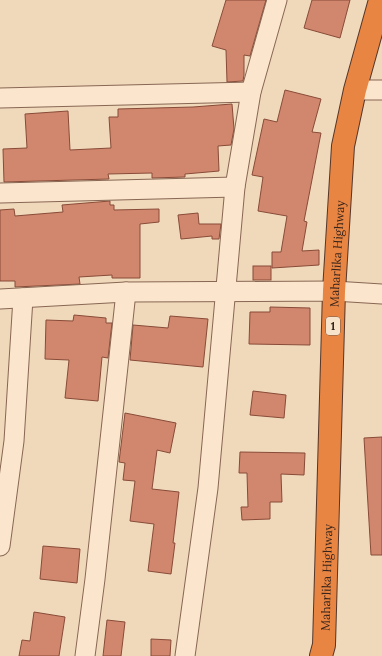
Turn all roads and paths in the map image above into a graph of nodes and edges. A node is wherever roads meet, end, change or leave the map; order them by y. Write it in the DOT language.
graph roads {
  1 [pos="277,0"];
  2 [pos="380,0"];
  3 [pos="376,36"];
  4 [pos="355,90"];
  5 [pos="382,90"];
  6 [pos="250,92"];
  7 [pos="0,98"];
  8 [pos="235,187"];
  9 [pos="0,193"];
  10 [pos="226,291"];
  11 [pos="334,291"];
  12 [pos="126,292"];
  13 [pos="382,294"];
  14 [pos="23,298"];
  15 [pos="0,299"];
  16 [pos="0,546"];
  17 [pos="85,656"];
  18 [pos="185,656"];
  19 [pos="321,656"];
  1 -- 6 [label="street"];
  2 -- 3 [label="highway, Maharlika Highway / 1"];
  3 -- 4 [label="highway, Maharlika Highway / 1"];
  4 -- 5 [label="street"];
  4 -- 11 [label="highway, Maharlika Highway / 1"];
  6 -- 7 [label="street"];
  6 -- 8 [label="street"];
  8 -- 9 [label="street"];
  8 -- 10 [label="street"];
  10 -- 11 [label="street"];
  10 -- 12 [label="street"];
  10 -- 18 [label="street"];
  11 -- 13 [label="street"];
  11 -- 19 [label="highway, Maharlika Highway / 1"];
  12 -- 14 [label="street"];
  12 -- 17 [label="street"];
  14 -- 15 [label="street"];
  14 -- 16 [label="street"];
}
